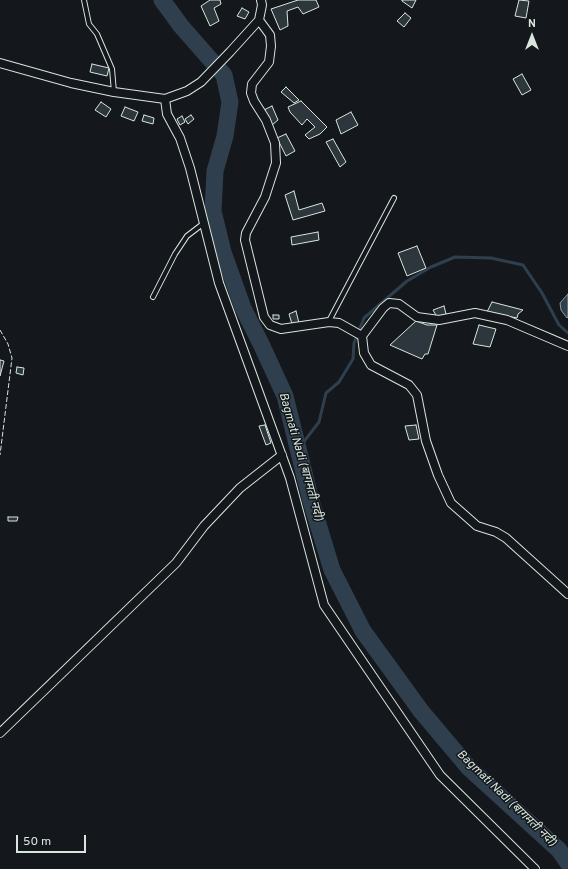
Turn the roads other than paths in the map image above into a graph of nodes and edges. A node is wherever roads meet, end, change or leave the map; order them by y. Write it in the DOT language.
graph roads {
  1 [pos="84,0"];
  2 [pos="261,0"];
  3 [pos="259,20"];
  4 [pos="0,63"];
  5 [pos="114,92"];
  6 [pos="165,99"];
  7 [pos="394,198"];
  8 [pos="204,223"];
  9 [pos="153,297"];
  10 [pos="329,322"];
  11 [pos="362,336"];
  12 [pos="568,346"];
  13 [pos="282,456"];
  14 [pos="568,594"];
  15 [pos="0,733"];
  16 [pos="535,869"];
  1 -- 5 [label="lane"];
  2 -- 3 [label="street"];
  3 -- 6 [label="street"];
  3 -- 10 [label="street"];
  4 -- 5 [label="street"];
  5 -- 6 [label="street"];
  6 -- 8 [label="street"];
  7 -- 10 [label="lane"];
  8 -- 9 [label="lane"];
  8 -- 13 [label="street"];
  10 -- 11 [label="street"];
  11 -- 12 [label="street"];
  11 -- 14 [label="street"];
  13 -- 15 [label="street"];
  13 -- 16 [label="street"];
}
